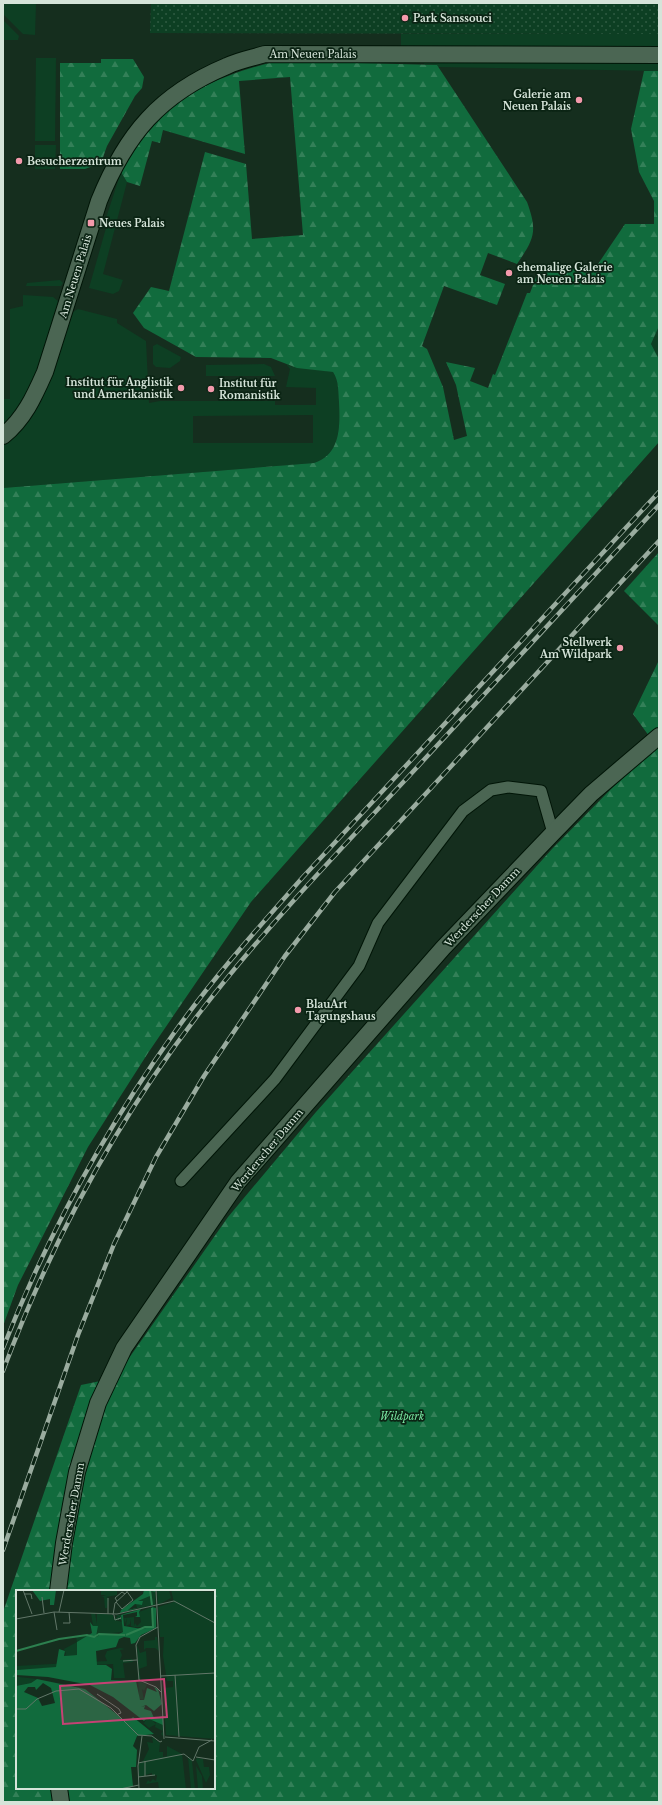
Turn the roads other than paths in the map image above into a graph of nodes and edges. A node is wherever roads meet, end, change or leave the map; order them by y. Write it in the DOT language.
graph roads {
  1 [pos="659,56"];
  2 [pos="3,436"];
  3 [pos="659,736"];
  4 [pos="553,832"];
  5 [pos="181,1181"];
  6 [pos="58,1590"];
  7 [pos="59,1789"];
  8 [pos="61,1802"];
  1 -- 2 [label="street, Am Neuen Palais"];
  3 -- 4 [label="street, Werderscher Damm"];
  4 -- 5 [label="street"];
  4 -- 6 [label="street, Werderscher Damm"];
  7 -- 8 [label="street"];
}
